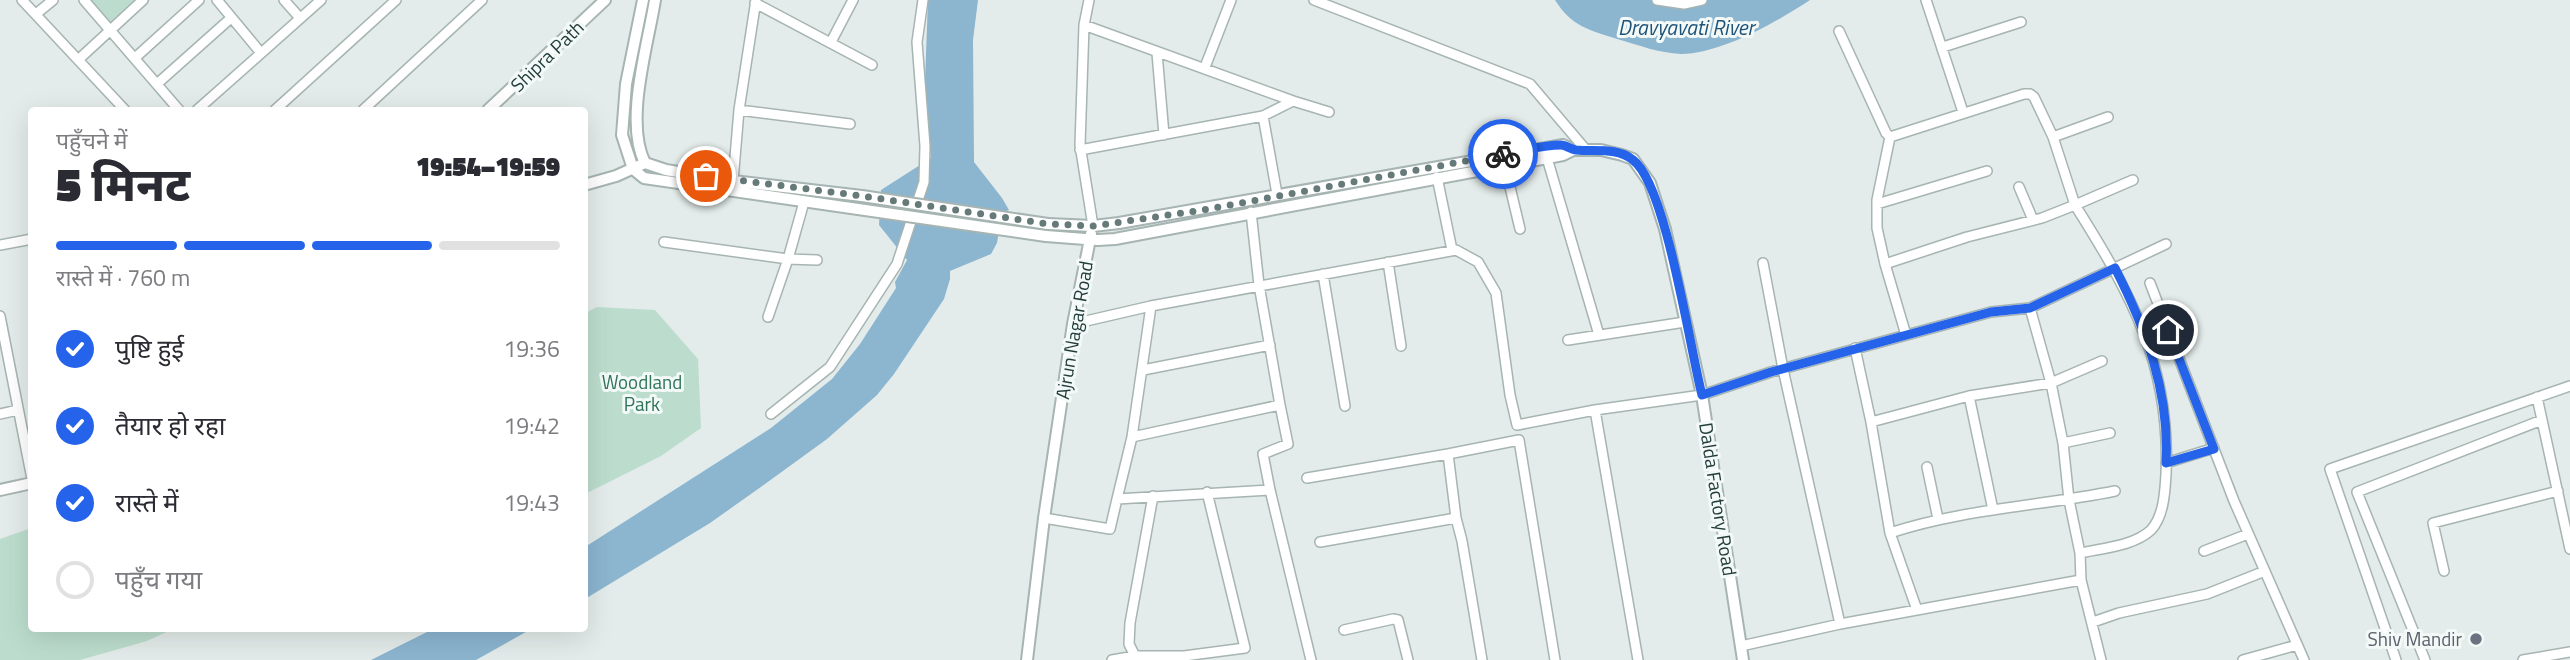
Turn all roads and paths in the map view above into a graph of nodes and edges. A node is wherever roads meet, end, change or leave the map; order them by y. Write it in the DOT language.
graph roads {
  1 [pos="22,0"];
  2 [pos="52,0"];
  3 [pos="84,0"];
  4 [pos="143,0"];
  5 [pos="199,0"];
  6 [pos="217,0"];
  7 [pos="284,0"];
  8 [pos="321,0"];
  9 [pos="396,0"];
  10 [pos="482,0"];
  11 [pos="587,0"];
  12 [pos="605,0"];
  13 [pos="642,0"];
  14 [pos="655,0"];
  15 [pos="853,0"];
  16 [pos="923,0"];
  17 [pos="1089,0"];
  18 [pos="1231,0"];
  19 [pos="1314,0"];
  20 [pos="1657,0"];
  21 [pos="1702,0"];
  22 [pos="1926,0"];
  23 [pos="756,1"];
  24 [pos="597,10"];
  25 [pos="36,14"];
  26 [pos="231,18"];
  27 [pos="300,18"];
  28 [pos="2021,22"];
  29 [pos="1084,25"];
  30 [pos="111,29"];
  31 [pos="1839,31"];
  32 [pos="831,42"];
  33 [pos="1943,47"];
  34 [pos="261,53"];
  35 [pos="1157,53"];
  36 [pos="136,57"];
  37 [pos="78,60"];
  38 [pos="872,65"];
  39 [pos="1205,67"];
  40 [pos="158,83"];
  41 [pos="1293,101"];
  42 [pos="122,107"];
  43 [pos="177,107"];
  44 [pos="200,107"];
  45 [pos="278,107"];
  46 [pos="366,107"];
  47 [pos="492,107"];
  48 [pos="739,110"];
  49 [pos="1964,111"];
  50 [pos="1329,112"];
  51 [pos="1263,116"];
  52 [pos="2108,117"];
  53 [pos="850,124"];
  54 [pos="1164,135"];
  55 [pos="1890,137"];
  56 [pos="2053,137"];
  57 [pos="1080,150"];
  58 [pos="1573,150"];
  59 [pos="1587,150"];
  60 [pos="1547,158"];
  61 [pos="645,163"];
  62 [pos="1505,166"];
  63 [pos="633,169"];
  64 [pos="1987,171"];
  65 [pos="1437,177"];
  66 [pos="2133,180"];
  67 [pos="733,181"];
  68 [pos="588,185"];
  69 [pos="2019,187"];
  70 [pos="1277,194"];
  71 [pos="804,202"];
  72 [pos="1877,204"];
  73 [pos="2076,205"];
  74 [pos="1251,212"];
  75 [pos="2033,220"];
  76 [pos="1094,226"];
  77 [pos="1520,229"];
  78 [pos="1090,239"];
  79 [pos="28,240"];
  80 [pos="664,242"];
  81 [pos="2166,244"];
  82 [pos="0,245"];
  83 [pos="1452,250"];
  84 [pos="788,259"];
  85 [pos="817,260"];
  86 [pos="1388,262"];
  87 [pos="1763,263"];
  88 [pos="1885,264"];
  89 [pos="2115,268"];
  90 [pos="1323,274"];
  91 [pos="2150,283"];
  92 [pos="1259,285"];
  93 [pos="1151,306"];
  94 [pos="2030,308"];
  95 [pos="0,316"];
  96 [pos="768,317"];
  97 [pos="1685,322"];
  98 [pos="1073,324"];
  99 [pos="1599,335"];
  100 [pos="1906,335"];
  101 [pos="1568,340"];
  102 [pos="1270,345"];
  103 [pos="1401,346"];
  104 [pos="1855,348"];
  105 [pos="2102,361"];
  106 [pos="1783,369"];
  107 [pos="1143,370"];
  108 [pos="2052,383"];
  109 [pos="2570,386"];
  110 [pos="1702,395"];
  111 [pos="1969,396"];
  112 [pos="2538,397"];
  113 [pos="1280,405"];
  114 [pos="1345,406"];
  115 [pos="1595,410"];
  116 [pos="18,411"];
  117 [pos="0,414"];
  118 [pos="771,414"];
  119 [pos="2542,420"];
  120 [pos="1871,422"];
  121 [pos="1517,425"];
  122 [pos="2110,433"];
  123 [pos="1132,437"];
  124 [pos="1519,440"];
  125 [pos="2063,443"];
  126 [pos="2214,449"];
  127 [pos="1448,454"];
  128 [pos="28,461"];
  129 [pos="2166,463"];
  130 [pos="1927,467"];
  131 [pos="1307,478"];
  132 [pos="28,482"];
  133 [pos="0,490"];
  134 [pos="1270,490"];
  135 [pos="2115,491"];
  136 [pos="2558,491"];
  137 [pos="1207,492"];
  138 [pos="1153,496"];
  139 [pos="1117,499"];
  140 [pos="2068,500"];
  141 [pos="1993,510"];
  142 [pos="1456,518"];
  143 [pos="1044,519"];
  144 [pos="1938,519"];
  145 [pos="2371,527"];
  146 [pos="1890,533"];
  147 [pos="2248,534"];
  148 [pos="2353,534"];
  149 [pos="1321,542"];
  150 [pos="2570,549"];
  151 [pos="2204,551"];
  152 [pos="2080,553"];
  153 [pos="2265,571"];
  154 [pos="2444,571"];
  155 [pos="2081,580"];
  156 [pos="1917,610"];
  157 [pos="2093,622"];
  158 [pos="1840,624"];
  159 [pos="1344,630"];
  160 [pos="2297,645"];
  161 [pos="1741,646"];
  162 [pos="1245,648"];
  163 [pos="2570,652"];
  164 [pos="1135,656"];
  165 [pos="1027,660"];
  166 [pos="1112,660"];
  167 [pos="1247,660"];
  168 [pos="1311,660"];
  169 [pos="1408,660"];
  170 [pos="1482,660"];
  171 [pos="1555,660"];
  172 [pos="1638,660"];
  173 [pos="1743,660"];
  174 [pos="2101,660"];
  175 [pos="2243,660"];
  176 [pos="2304,660"];
  177 [pos="2396,660"];
  178 [pos="2425,660"];
  179 [pos="2524,660"];
  1 -- 25 [label="street"];
  2 -- 25 [label="street"];
  3 -- 30 [label="street"];
  4 -- 30 [label="street"];
  5 -- 36 [label="street"];
  6 -- 26 [label="street"];
  7 -- 27 [label="street"];
  8 -- 27 [label="street"];
  9 -- 45 [label="street"];
  10 -- 46 [label="street"];
  11 -- 24 [label="street"];
  12 -- 24 [label="street, Shipra Path"];
  13 -- 63 [label="street"];
  14 -- 61 [label="street"];
  15 -- 32 [label="street"];
  16 -- 118 [label="street"];
  17 -- 29 [label="street, Ajrun Nagar Road"];
  18 -- 39 [label="street"];
  19 -- 59 [label="street"];
  20 -- 21 [label="street"];
  22 -- 33 [label="street"];
  23 -- 32 [label="street"];
  23 -- 48 [label="street"];
  24 -- 47 [label="street, Shipra Path"];
  25 -- 37 [label="street"];
  26 -- 34 [label="street"];
  26 -- 40 [label="street"];
  27 -- 34 [label="street"];
  28 -- 33 [label="street"];
  29 -- 35 [label="street"];
  29 -- 57 [label="street, Ajrun Nagar Road"];
  30 -- 36 [label="street"];
  30 -- 37 [label="street"];
  31 -- 55 [label="street"];
  32 -- 38 [label="street"];
  33 -- 49 [label="street"];
  34 -- 44 [label="street"];
  35 -- 39 [label="street"];
  35 -- 54 [label="street"];
  36 -- 40 [label="street"];
  37 -- 42 [label="street"];
  39 -- 41 [label="street"];
  40 -- 43 [label="street"];
  41 -- 50 [label="street"];
  41 -- 51 [label="street"];
  48 -- 53 [label="street"];
  48 -- 67 [label="street"];
  49 -- 55 [label="street"];
  49 -- 56 [label="street"];
  51 -- 54 [label="street"];
  51 -- 70 [label="street"];
  52 -- 56 [label="street"];
  54 -- 57 [label="street"];
  55 -- 72 [label="street"];
  56 -- 73 [label="street"];
  57 -- 76 [label="street, Ajrun Nagar Road"];
  58 -- 59 [label="street, Dalda Factory Road"];
  58 -- 60 [label="street, Dalda Factory Road"];
  58 -- 70 [label="street, Dalda Factory Road"];
  59 -- 97 [label="street, Dalda Factory Road"];
  60 -- 62 [label="street, Dalda Factory Road"];
  60 -- 99 [label="street"];
  61 -- 63 [label="street"];
  61 -- 67 [label="street, Dalda Factory Road"];
  62 -- 65 [label="street, Dalda Factory Road"];
  62 -- 77 [label="street"];
  63 -- 68 [label="street"];
  63 -- 71 [label="street, Dalda Factory Road"];
  64 -- 72 [label="street"];
  65 -- 74 [label="street, Dalda Factory Road"];
  65 -- 83 [label="street"];
  66 -- 73 [label="street"];
  67 -- 76 [label="street, Dalda Factory Road, bridge"];
  69 -- 75 [label="street"];
  70 -- 76 [label="street, Dalda Factory Road"];
  71 -- 78 [label="street, Dalda Factory Road, bridge"];
  71 -- 84 [label="street"];
  72 -- 88 [label="street"];
  73 -- 75 [label="street"];
  73 -- 89 [label="street"];
  74 -- 78 [label="street, Dalda Factory Road"];
  74 -- 92 [label="street"];
  75 -- 88 [label="street"];
  76 -- 78 [label="street, Ajrun Nagar Road"];
  78 -- 98 [label="street, Ajrun Nagar Road"];
  79 -- 82 [label="street"];
  80 -- 84 [label="street"];
  81 -- 89 [label="street"];
  83 -- 86 [label="street"];
  83 -- 121 [label="street"];
  84 -- 85 [label="street"];
  84 -- 96 [label="street"];
  86 -- 90 [label="street"];
  86 -- 103 [label="street"];
  87 -- 106 [label="street"];
  88 -- 100 [label="street"];
  89 -- 94 [label="street"];
  89 -- 129 [label="street"];
  90 -- 92 [label="street"];
  90 -- 114 [label="street"];
  91 -- 126 [label="street"];
  92 -- 93 [label="street"];
  92 -- 102 [label="street"];
  93 -- 98 [label="street"];
  93 -- 107 [label="street"];
  94 -- 100 [label="street"];
  94 -- 108 [label="street"];
  95 -- 116 [label="street"];
  97 -- 99 [label="street"];
  97 -- 110 [label="street, Dalda Factory Road"];
  98 -- 143 [label="street, Ajrun Nagar Road"];
  99 -- 101 [label="street"];
  100 -- 104 [label="street"];
  102 -- 107 [label="street"];
  102 -- 113 [label="street"];
  104 -- 106 [label="street"];
  104 -- 120 [label="street"];
  105 -- 108 [label="street"];
  106 -- 110 [label="street"];
  106 -- 158 [label="street"];
  107 -- 123 [label="street"];
  108 -- 111 [label="street"];
  108 -- 125 [label="street"];
  109 -- 112 [label="street"];
  110 -- 115 [label="street"];
  110 -- 161 [label="street, Dalda Factory Road"];
  111 -- 120 [label="street"];
  111 -- 141 [label="street"];
  112 -- 119 [label="street"];
  112 -- 148 [label="street"];
  113 -- 123 [label="street"];
  113 -- 134 [label="street"];
  115 -- 121 [label="street"];
  115 -- 172 [label="street"];
  116 -- 117 [label="street"];
  116 -- 128 [label="street"];
  119 -- 136 [label="street"];
  119 -- 145 [label="street"];
  120 -- 146 [label="street"];
  121 -- 124 [label="street"];
  122 -- 125 [label="street"];
  123 -- 139 [label="street"];
  124 -- 127 [label="street"];
  124 -- 171 [label="street"];
  125 -- 140 [label="street"];
  126 -- 129 [label="street"];
  126 -- 147 [label="street"];
  127 -- 131 [label="street"];
  127 -- 142 [label="street"];
  129 -- 152 [label="street"];
  130 -- 144 [label="street"];
  132 -- 133 [label="street"];
  134 -- 137 [label="street"];
  134 -- 168 [label="street"];
  135 -- 140 [label="street"];
  136 -- 150 [label="street"];
  136 -- 154 [label="street"];
  137 -- 138 [label="street"];
  137 -- 162 [label="street"];
  138 -- 139 [label="street"];
  138 -- 164 [label="street"];
  139 -- 143 [label="street"];
  140 -- 141 [label="street"];
  140 -- 152 [label="street"];
  141 -- 144 [label="street"];
  142 -- 149 [label="street"];
  142 -- 170 [label="street"];
  143 -- 165 [label="street, Ajrun Nagar Road"];
  144 -- 146 [label="street"];
  145 -- 148 [label="street"];
  145 -- 178 [label="street"];
  146 -- 156 [label="street"];
  147 -- 151 [label="street"];
  147 -- 153 [label="street"];
  148 -- 177 [label="street"];
  152 -- 155 [label="street"];
  153 -- 157 [label="street"];
  153 -- 160 [label="street"];
  155 -- 156 [label="street"];
  155 -- 157 [label="street"];
  156 -- 158 [label="street"];
  157 -- 174 [label="street"];
  158 -- 161 [label="street"];
  159 -- 169 [label="street"];
  160 -- 175 [label="street"];
  160 -- 176 [label="street"];
  161 -- 173 [label="street, Dalda Factory Road"];
  162 -- 164 [label="street"];
  162 -- 167 [label="street"];
  163 -- 179 [label="street"];
  164 -- 166 [label="street"];
}
